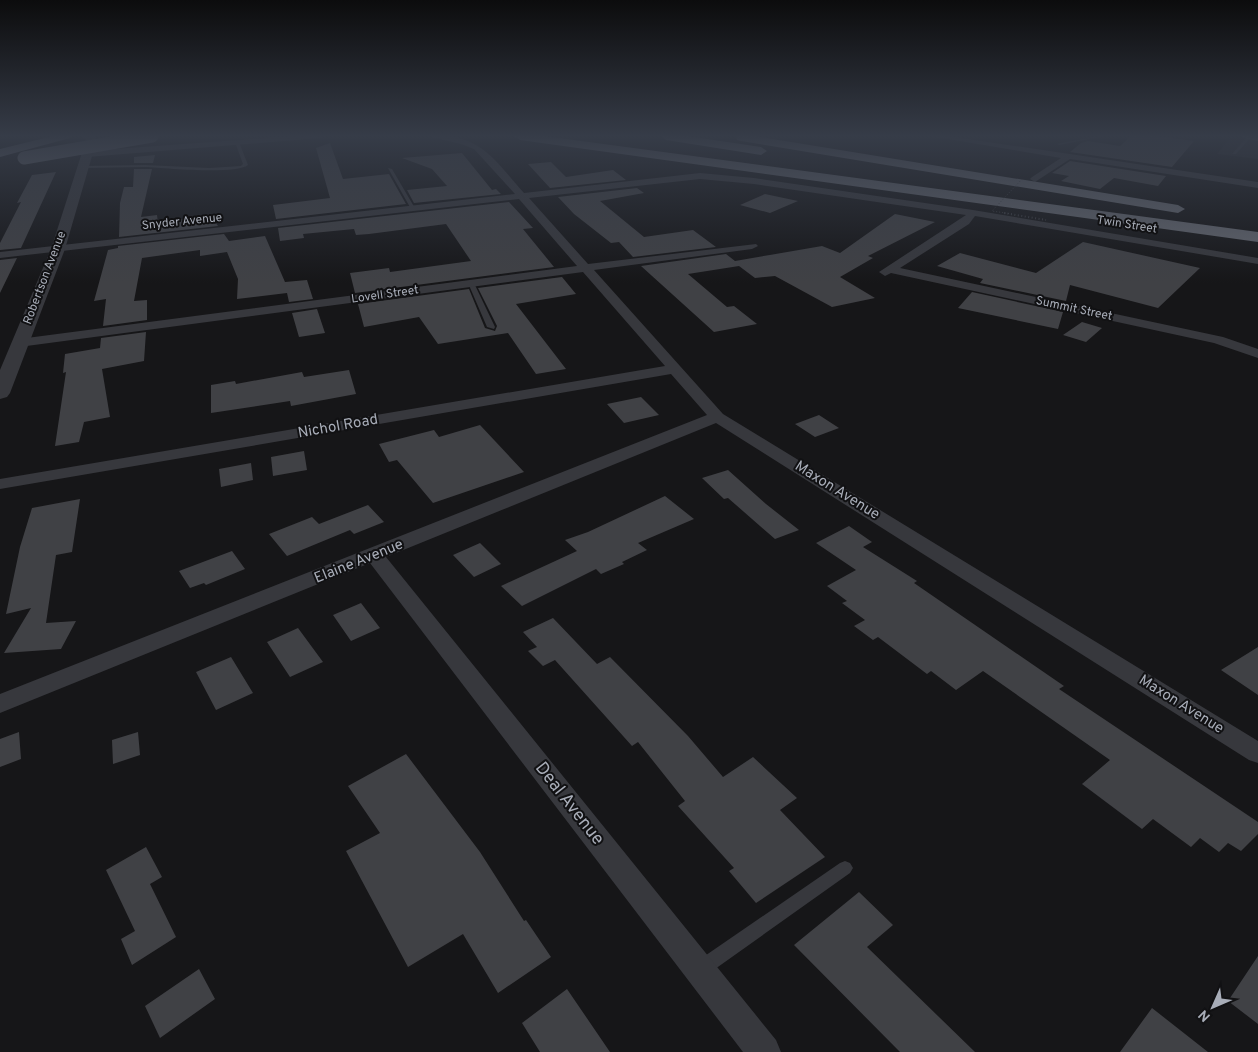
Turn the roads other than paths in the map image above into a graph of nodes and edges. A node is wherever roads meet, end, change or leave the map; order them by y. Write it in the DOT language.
graph roads {
  1 [pos="78,185"];
  2 [pos="400,185"];
  3 [pos="514,185"];
  4 [pos="620,185"];
  5 [pos="788,185"];
  6 [pos="879,185"];
  7 [pos="924,185"];
  8 [pos="979,185"];
  9 [pos="1032,185"];
  10 [pos="524,196"];
  11 [pos="414,209"];
  12 [pos="1190,211"];
  13 [pos="973,213"];
  14 [pos="1258,228"];
  15 [pos="1258,237"];
  16 [pos="752,246"];
  17 [pos="58,249"];
  18 [pos="0,255"];
  19 [pos="1258,261"];
  20 [pos="585,267"];
  21 [pos="471,283"];
  22 [pos="492,327"];
  23 [pos="19,343"];
  24 [pos="1258,354"];
  25 [pos="675,369"];
  26 [pos="0,392"];
  27 [pos="718,417"];
  28 [pos="0,484"];
  29 [pos="375,556"];
  30 [pos="0,704"];
  31 [pos="1258,753"];
  32 [pos="846,868"];
  33 [pos="699,970"];
  34 [pos="764,1052"];
  1 -- 17 [label="street, Robertson Avenue"];
  2 -- 11 [label="lane"];
  3 -- 10 [label="street, Maxon Avenue"];
  4 -- 10 [label="street, Snyder Avenue"];
  5 -- 13 [label="street, Twin Street"];
  6 -- 15 [label="highway"];
  7 -- 15 [label="highway"];
  8 -- 14 [label="highway"];
  9 -- 12 [label="highway"];
  10 -- 11 [label="street, Snyder Avenue"];
  10 -- 20 [label="street, Maxon Avenue"];
  11 -- 17 [label="street, Snyder Avenue"];
  13 -- 19 [label="street, Twin Street"];
  13 -- 24 [label="street, Summit Street"];
  16 -- 20 [label="street, Lovell Street"];
  17 -- 18 [label="street, Snyder Avenue"];
  17 -- 23 [label="street, Robertson Avenue"];
  20 -- 21 [label="street, Lovell Street"];
  20 -- 25 [label="street, Maxon Avenue"];
  21 -- 22 [label="lane"];
  21 -- 23 [label="street, Lovell Street"];
  23 -- 26 [label="street, Robertson Avenue"];
  25 -- 27 [label="street, Maxon Avenue"];
  25 -- 28 [label="street, Nichol Road"];
  27 -- 29 [label="street, Elaine Avenue"];
  27 -- 31 [label="street, Maxon Avenue"];
  29 -- 30 [label="street, Elaine Avenue"];
  29 -- 33 [label="street, Deal Avenue"];
  32 -- 33 [label="lane"];
  33 -- 34 [label="street, Deal Avenue"];
}
